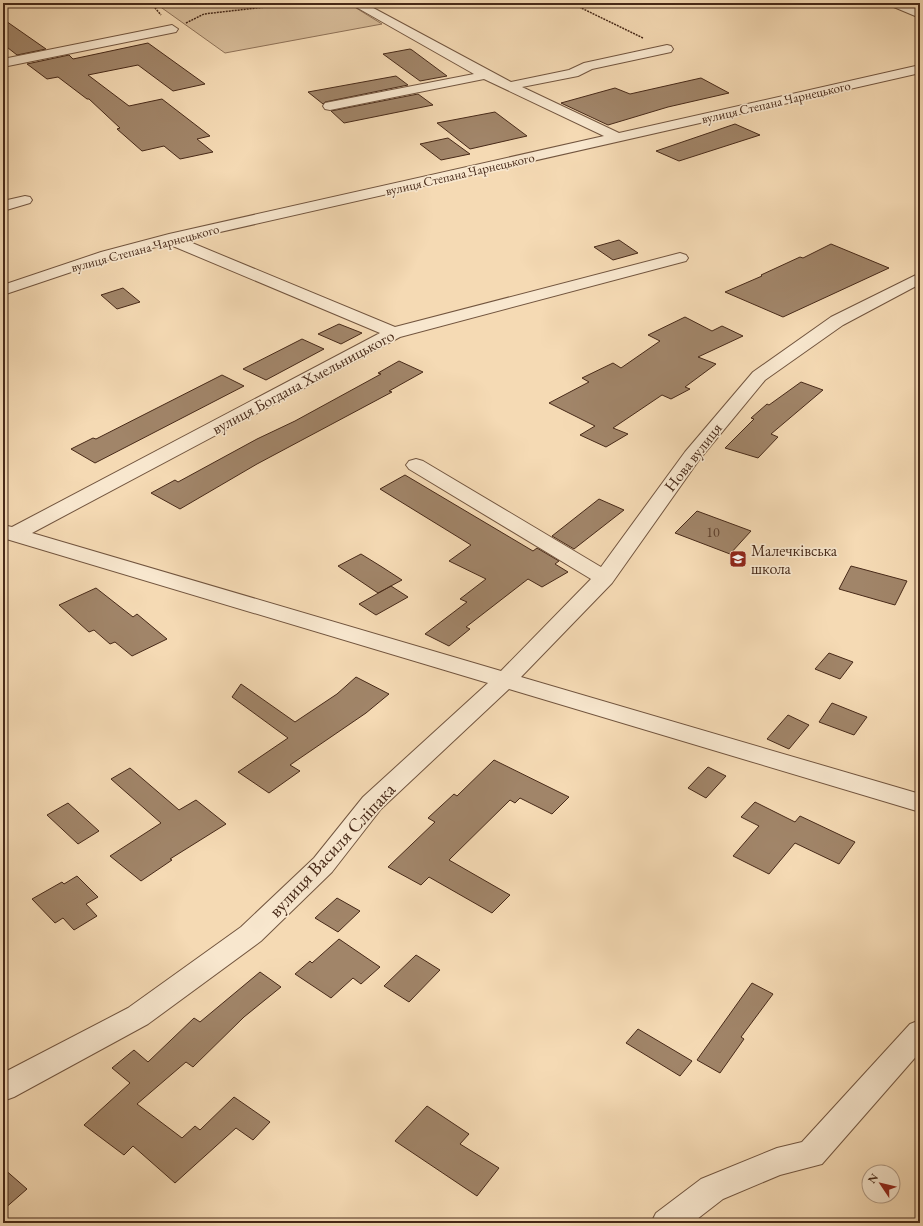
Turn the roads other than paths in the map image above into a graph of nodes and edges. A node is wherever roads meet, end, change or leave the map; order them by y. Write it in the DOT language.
graph roads {
  1 [pos="354,3"];
  2 [pos="893,3"];
  3 [pos="920,14"];
  4 [pos="172,29"];
  5 [pos="667,49"];
  6 [pos="3,63"];
  7 [pos="920,69"];
  8 [pos="16,73"];
  9 [pos="486,75"];
  10 [pos="510,86"];
  11 [pos="330,106"];
  12 [pos="619,138"];
  13 [pos="25,200"];
  14 [pos="3,206"];
  15 [pos="169,239"];
  16 [pos="680,258"];
  17 [pos="920,278"];
  18 [pos="3,290"];
  19 [pos="394,333"];
  20 [pos="416,465"];
  21 [pos="9,533"];
  22 [pos="604,578"];
  23 [pos="504,680"];
  24 [pos="920,803"];
  25 [pos="920,1032"];
  26 [pos="3,1088"];
  27 [pos="667,1223"];
  1 -- 9 [label="street"];
  2 -- 3 [label="street"];
  4 -- 6 [label="street"];
  5 -- 10 [label="street"];
  6 -- 8 [label="street"];
  7 -- 12 [label="street, вулиця Степана Чарнецького"];
  9 -- 10 [label="street"];
  9 -- 11 [label="street"];
  10 -- 12 [label="street"];
  12 -- 15 [label="street, вулиця Степана Чарнецького"];
  13 -- 14 [label="street"];
  15 -- 18 [label="street, вулиця Степана Чарнецького"];
  15 -- 19 [label="street"];
  16 -- 19 [label="street, вулиця Богдана Хмельницького"];
  17 -- 22 [label="street, Нова вулиця"];
  19 -- 21 [label="street, вулиця Богдана Хмельницького"];
  20 -- 22 [label="street"];
  21 -- 23 [label="street"];
  22 -- 23 [label="street, Нова вулиця"];
  23 -- 24 [label="street"];
  23 -- 26 [label="street, вулиця Василя Сліпака"];
  25 -- 27 [label="street"];
}
